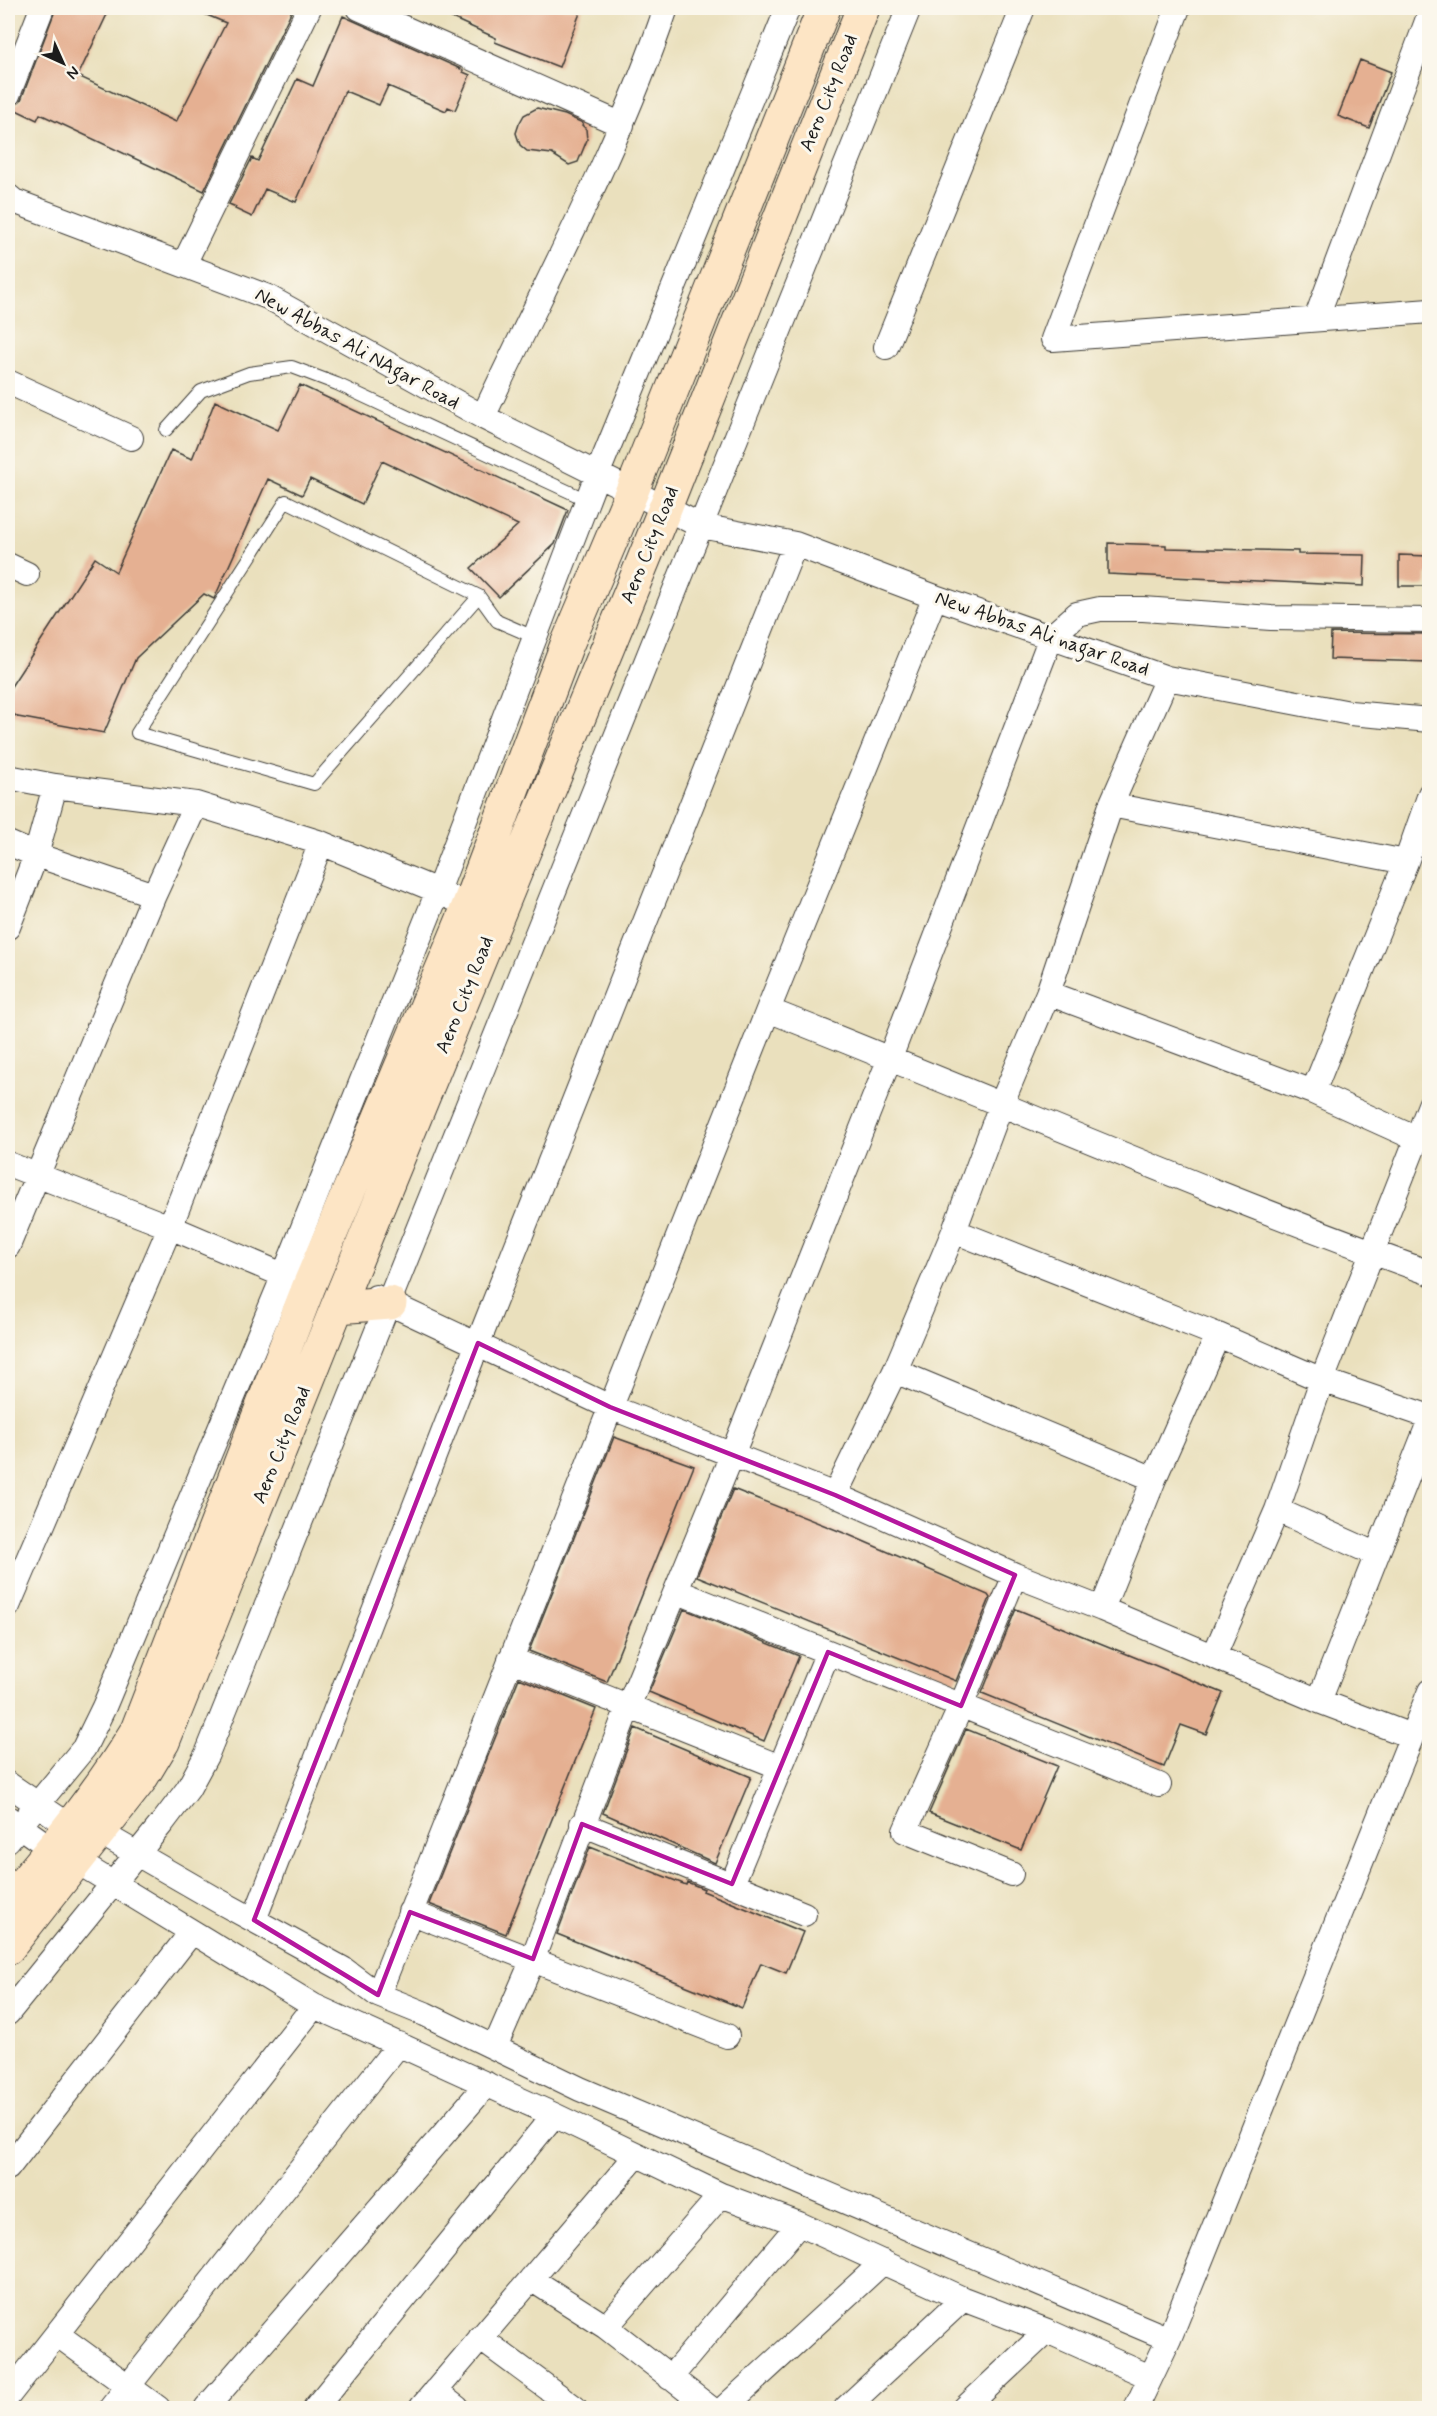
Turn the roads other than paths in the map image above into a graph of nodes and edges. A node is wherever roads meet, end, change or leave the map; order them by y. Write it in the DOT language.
graph roads {
  1 [pos="42,8"];
  2 [pos="309,8"];
  3 [pos="359,8"];
  4 [pos="666,8"];
  5 [pos="788,8"];
  6 [pos="824,8"];
  7 [pos="863,8"];
  8 [pos="909,8"];
  9 [pos="1023,8"];
  10 [pos="1178,8"];
  11 [pos="1430,13"];
  12 [pos="8,95"];
  13 [pos="622,125"];
  14 [pos="10,205"];
  15 [pos="184,264"];
  16 [pos="1430,311"];
  17 [pos="1316,320"];
  18 [pos="886,347"];
  19 [pos="8,382"];
  20 [pos="483,417"];
  21 [pos="166,430"];
  22 [pos="131,438"];
  23 [pos="597,475"];
  24 [pos="632,491"];
  25 [pos="587,500"];
  26 [pos="665,508"];
  27 [pos="701,526"];
  28 [pos="795,544"];
  29 [pos="479,596"];
  30 [pos="935,597"];
  31 [pos="1430,620"];
  32 [pos="534,637"];
  33 [pos="1051,637"];
  34 [pos="1167,678"];
  35 [pos="1430,720"];
  36 [pos="8,777"];
  37 [pos="55,786"];
  38 [pos="1430,794"];
  39 [pos="196,804"];
  40 [pos="1111,805"];
  41 [pos="8,843"];
  42 [pos="321,843"];
  43 [pos="36,855"];
  44 [pos="1406,862"];
  45 [pos="438,891"];
  46 [pos="154,895"];
  47 [pos="468,907"];
  48 [pos="8,927"];
  49 [pos="1048,993"];
  50 [pos="768,1010"];
  51 [pos="890,1058"];
  52 [pos="1313,1092"];
  53 [pos="1001,1105"];
  54 [pos="1430,1105"];
  55 [pos="1417,1139"];
  56 [pos="8,1164"];
  57 [pos="37,1176"];
  58 [pos="170,1227"];
  59 [pos="954,1231"];
  60 [pos="8,1246"];
  61 [pos="1373,1253"];
  62 [pos="1430,1274"];
  63 [pos="296,1281"];
  64 [pos="342,1295"];
  65 [pos="390,1304"];
  66 [pos="1218,1335"];
  67 [pos="478,1343"];
  68 [pos="895,1371"];
  69 [pos="1322,1380"];
  70 [pos="610,1407"];
  71 [pos="1430,1419"];
  72 [pos="732,1455"];
  73 [pos="1154,1479"];
  74 [pos="835,1495"];
  75 [pos="1277,1510"];
  76 [pos="1375,1554"];
  77 [pos="1015,1575"];
  78 [pos="676,1591"];
  79 [pos="10,1592"];
  80 [pos="1102,1609"];
  81 [pos="828,1652"];
  82 [pos="1214,1656"];
  83 [pos="510,1659"];
  84 [pos="1430,1691"];
  85 [pos="1319,1701"];
  86 [pos="961,1706"];
  87 [pos="628,1707"];
  88 [pos="1411,1736"];
  89 [pos="780,1767"];
  90 [pos="8,1784"];
  91 [pos="1159,1785"];
  92 [pos="37,1804"];
  93 [pos="582,1824"];
  94 [pos="11,1828"];
  95 [pos="75,1842"];
  96 [pos="136,1853"];
  97 [pos="1011,1874"];
  98 [pos="111,1884"];
  99 [pos="732,1884"];
  100 [pos="8,1902"];
  101 [pos="410,1912"];
  102 [pos="804,1914"];
  103 [pos="254,1920"];
  104 [pos="191,1933"];
  105 [pos="8,1948"];
  106 [pos="533,1959"];
  107 [pos="378,1995"];
  108 [pos="314,2007"];
  109 [pos="8,2013"];
  110 [pos="727,2036"];
  111 [pos="399,2044"];
  112 [pos="495,2047"];
  113 [pos="487,2084"];
  114 [pos="554,2115"];
  115 [pos="638,2155"];
  116 [pos="8,2168"];
  117 [pos="721,2195"];
  118 [pos="799,2224"];
  119 [pos="883,2262"];
  120 [pos="531,2279"];
  121 [pos="963,2299"];
  122 [pos="606,2327"];
  123 [pos="1047,2331"];
  124 [pos="58,2335"];
  125 [pos="480,2338"];
  126 [pos="1168,2339"];
  127 [pos="1150,2377"];
  128 [pos="670,2378"];
  129 [pos="129,2387"];
  130 [pos="8,2396"];
  131 [pos="428,2400"];
  132 [pos="111,2409"];
  133 [pos="158,2409"];
  134 [pos="206,2409"];
  135 [pos="315,2409"];
  136 [pos="457,2409"];
  137 [pos="574,2409"];
  138 [pos="710,2409"];
  139 [pos="724,2409"];
  140 [pos="846,2409"];
  141 [pos="965,2409"];
  142 [pos="1136,2409"];
  1 -- 12 [label="street"];
  2 -- 15 [label="street"];
  3 -- 13 [label="street"];
  4 -- 13 [label="street"];
  5 -- 23 [label="street"];
  6 -- 24 [label="street, Aero City Road"];
  7 -- 26 [label="street, Aero City Road"];
  8 -- 27 [label="street"];
  9 -- 18 [label="street"];
  10 -- 17 [label="street"];
  11 -- 17 [label="street"];
  13 -- 20 [label="street"];
  14 -- 15 [label="street, New Abbas Ali NAgar Road"];
  15 -- 20 [label="street, New Abbas Ali NAgar Road"];
  16 -- 17 [label="street"];
  19 -- 22 [label="street"];
  20 -- 23 [label="street, New Abbas Ali NAgar Road"];
  21 -- 25 [label="lane"];
  23 -- 24 [label="street, New Abbas Ali NAgar Road"];
  23 -- 25 [label="street"];
  24 -- 26 [label="street, New Abbas Ali NAgar Road"];
  24 -- 47 [label="street, Aero City Road"];
  25 -- 32 [label="street"];
  26 -- 27 [label="street, New Abbas Ali nagar Road"];
  26 -- 64 [label="street, Aero City Road"];
  27 -- 28 [label="street, New Abbas Ali nagar Road"];
  27 -- 65 [label="street"];
  28 -- 30 [label="street, New Abbas Ali nagar Road"];
  28 -- 67 [label="street"];
  29 -- 29 [label="lane"];
  29 -- 32 [label="lane"];
  30 -- 33 [label="street, New Abbas Ali nagar Road"];
  30 -- 50 [label="street"];
  31 -- 33 [label="street"];
  32 -- 45 [label="street"];
  33 -- 34 [label="street, New Abbas Ali nagar Road"];
  33 -- 51 [label="street"];
  34 -- 35 [label="street, New Abbas Ali nagar Road"];
  34 -- 40 [label="street"];
  36 -- 37 [label="street"];
  37 -- 39 [label="street"];
  37 -- 43 [label="street"];
  38 -- 44 [label="street"];
  39 -- 42 [label="street"];
  39 -- 46 [label="street"];
  40 -- 44 [label="street"];
  40 -- 49 [label="street"];
  41 -- 43 [label="street"];
  42 -- 45 [label="street"];
  42 -- 58 [label="street"];
  43 -- 46 [label="street"];
  43 -- 48 [label="street"];
  44 -- 52 [label="street"];
  45 -- 47 [label="street"];
  45 -- 63 [label="street"];
  46 -- 57 [label="street"];
  47 -- 63 [label="street, Aero City Road"];
  49 -- 52 [label="street"];
  49 -- 53 [label="street"];
  50 -- 51 [label="street"];
  50 -- 70 [label="street"];
  51 -- 53 [label="street"];
  51 -- 72 [label="street"];
  52 -- 55 [label="street"];
  53 -- 59 [label="street"];
  53 -- 61 [label="street"];
  54 -- 55 [label="street"];
  55 -- 61 [label="street"];
  56 -- 57 [label="street"];
  57 -- 58 [label="street"];
  57 -- 60 [label="street"];
  58 -- 63 [label="street"];
  58 -- 79 [label="street"];
  59 -- 66 [label="street"];
  59 -- 68 [label="street"];
  61 -- 62 [label="street"];
  61 -- 69 [label="street"];
  63 -- 64 [label="street"];
  63 -- 92 [label="street"];
  63 -- 95 [label="street, Aero City Road"];
  64 -- 65 [label="street"];
  64 -- 95 [label="street, Aero City Road"];
  65 -- 67 [label="street"];
  65 -- 96 [label="street"];
  66 -- 69 [label="street"];
  66 -- 73 [label="street"];
  67 -- 70 [label="street"];
  67 -- 103 [label="street"];
  68 -- 73 [label="street"];
  68 -- 74 [label="street"];
  69 -- 71 [label="street"];
  69 -- 75 [label="street"];
  70 -- 72 [label="street"];
  70 -- 83 [label="street"];
  71 -- 76 [label="street"];
  72 -- 74 [label="street"];
  72 -- 78 [label="street"];
  73 -- 80 [label="street"];
  74 -- 77 [label="street"];
  75 -- 76 [label="street"];
  75 -- 82 [label="street"];
  76 -- 85 [label="street"];
  77 -- 80 [label="street"];
  77 -- 86 [label="street"];
  78 -- 81 [label="street"];
  78 -- 87 [label="street"];
  80 -- 82 [label="street"];
  81 -- 86 [label="street"];
  81 -- 89 [label="street"];
  82 -- 85 [label="street"];
  83 -- 87 [label="street"];
  83 -- 101 [label="street"];
  84 -- 88 [label="street"];
  85 -- 88 [label="street"];
  86 -- 91 [label="street"];
  86 -- 97 [label="street"];
  87 -- 89 [label="street"];
  87 -- 93 [label="street"];
  88 -- 126 [label="street"];
  89 -- 99 [label="street"];
  90 -- 92 [label="street"];
  92 -- 94 [label="street"];
  92 -- 95 [label="street"];
  93 -- 99 [label="street"];
  93 -- 106 [label="street"];
  94 -- 95 [label="street"];
  95 -- 96 [label="street"];
  95 -- 98 [label="street"];
  95 -- 100 [label="street, Aero City Road"];
  95 -- 105 [label="street, Aero City Road"];
  96 -- 98 [label="street"];
  96 -- 103 [label="street"];
  98 -- 104 [label="street"];
  98 -- 109 [label="street"];
  99 -- 102 [label="street"];
  101 -- 106 [label="street"];
  101 -- 107 [label="street"];
  103 -- 107 [label="street"];
  104 -- 108 [label="street"];
  104 -- 116 [label="street"];
  106 -- 110 [label="street"];
  106 -- 112 [label="street"];
  107 -- 112 [label="street"];
  108 -- 111 [label="street"];
  108 -- 124 [label="street"];
  111 -- 113 [label="street"];
  111 -- 129 [label="street"];
  112 -- 126 [label="street"];
  113 -- 114 [label="street"];
  113 -- 134 [label="street"];
  114 -- 115 [label="street"];
  114 -- 135 [label="street"];
  115 -- 117 [label="street"];
  115 -- 120 [label="street"];
  117 -- 118 [label="street"];
  117 -- 122 [label="street"];
  118 -- 119 [label="street"];
  118 -- 128 [label="street"];
  119 -- 121 [label="street"];
  119 -- 139 [label="street"];
  120 -- 122 [label="street"];
  120 -- 125 [label="street"];
  121 -- 123 [label="street"];
  121 -- 140 [label="street"];
  122 -- 128 [label="street"];
  123 -- 127 [label="street"];
  123 -- 141 [label="street"];
  124 -- 129 [label="street"];
  124 -- 130 [label="street"];
  125 -- 131 [label="street"];
  125 -- 137 [label="street"];
  126 -- 127 [label="street"];
  127 -- 142 [label="street"];
  128 -- 138 [label="street"];
  129 -- 132 [label="street"];
  129 -- 133 [label="street"];
  131 -- 136 [label="street"];
}
